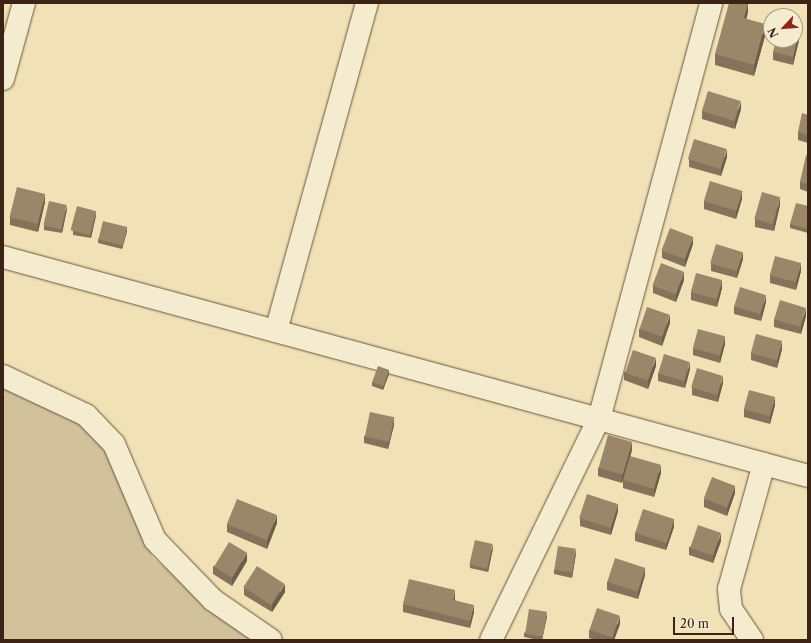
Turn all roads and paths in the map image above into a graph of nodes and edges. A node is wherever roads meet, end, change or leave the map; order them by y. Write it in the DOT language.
graph roads {
  1 [pos="24,3"];
  2 [pos="366,3"];
  3 [pos="711,3"];
  4 [pos="3,79"];
  5 [pos="3,257"];
  6 [pos="276,331"];
  7 [pos="3,376"];
  8 [pos="599,419"];
  9 [pos="764,464"];
  10 [pos="808,476"];
  11 [pos="271,640"];
  12 [pos="491,640"];
  13 [pos="752,640"];
  1 -- 4 [label="street"];
  2 -- 6 [label="street"];
  3 -- 8 [label="street"];
  5 -- 6 [label="street"];
  6 -- 8 [label="street"];
  7 -- 11 [label="street"];
  8 -- 9 [label="street"];
  8 -- 12 [label="street"];
  9 -- 10 [label="street"];
  9 -- 13 [label="street"];
}
